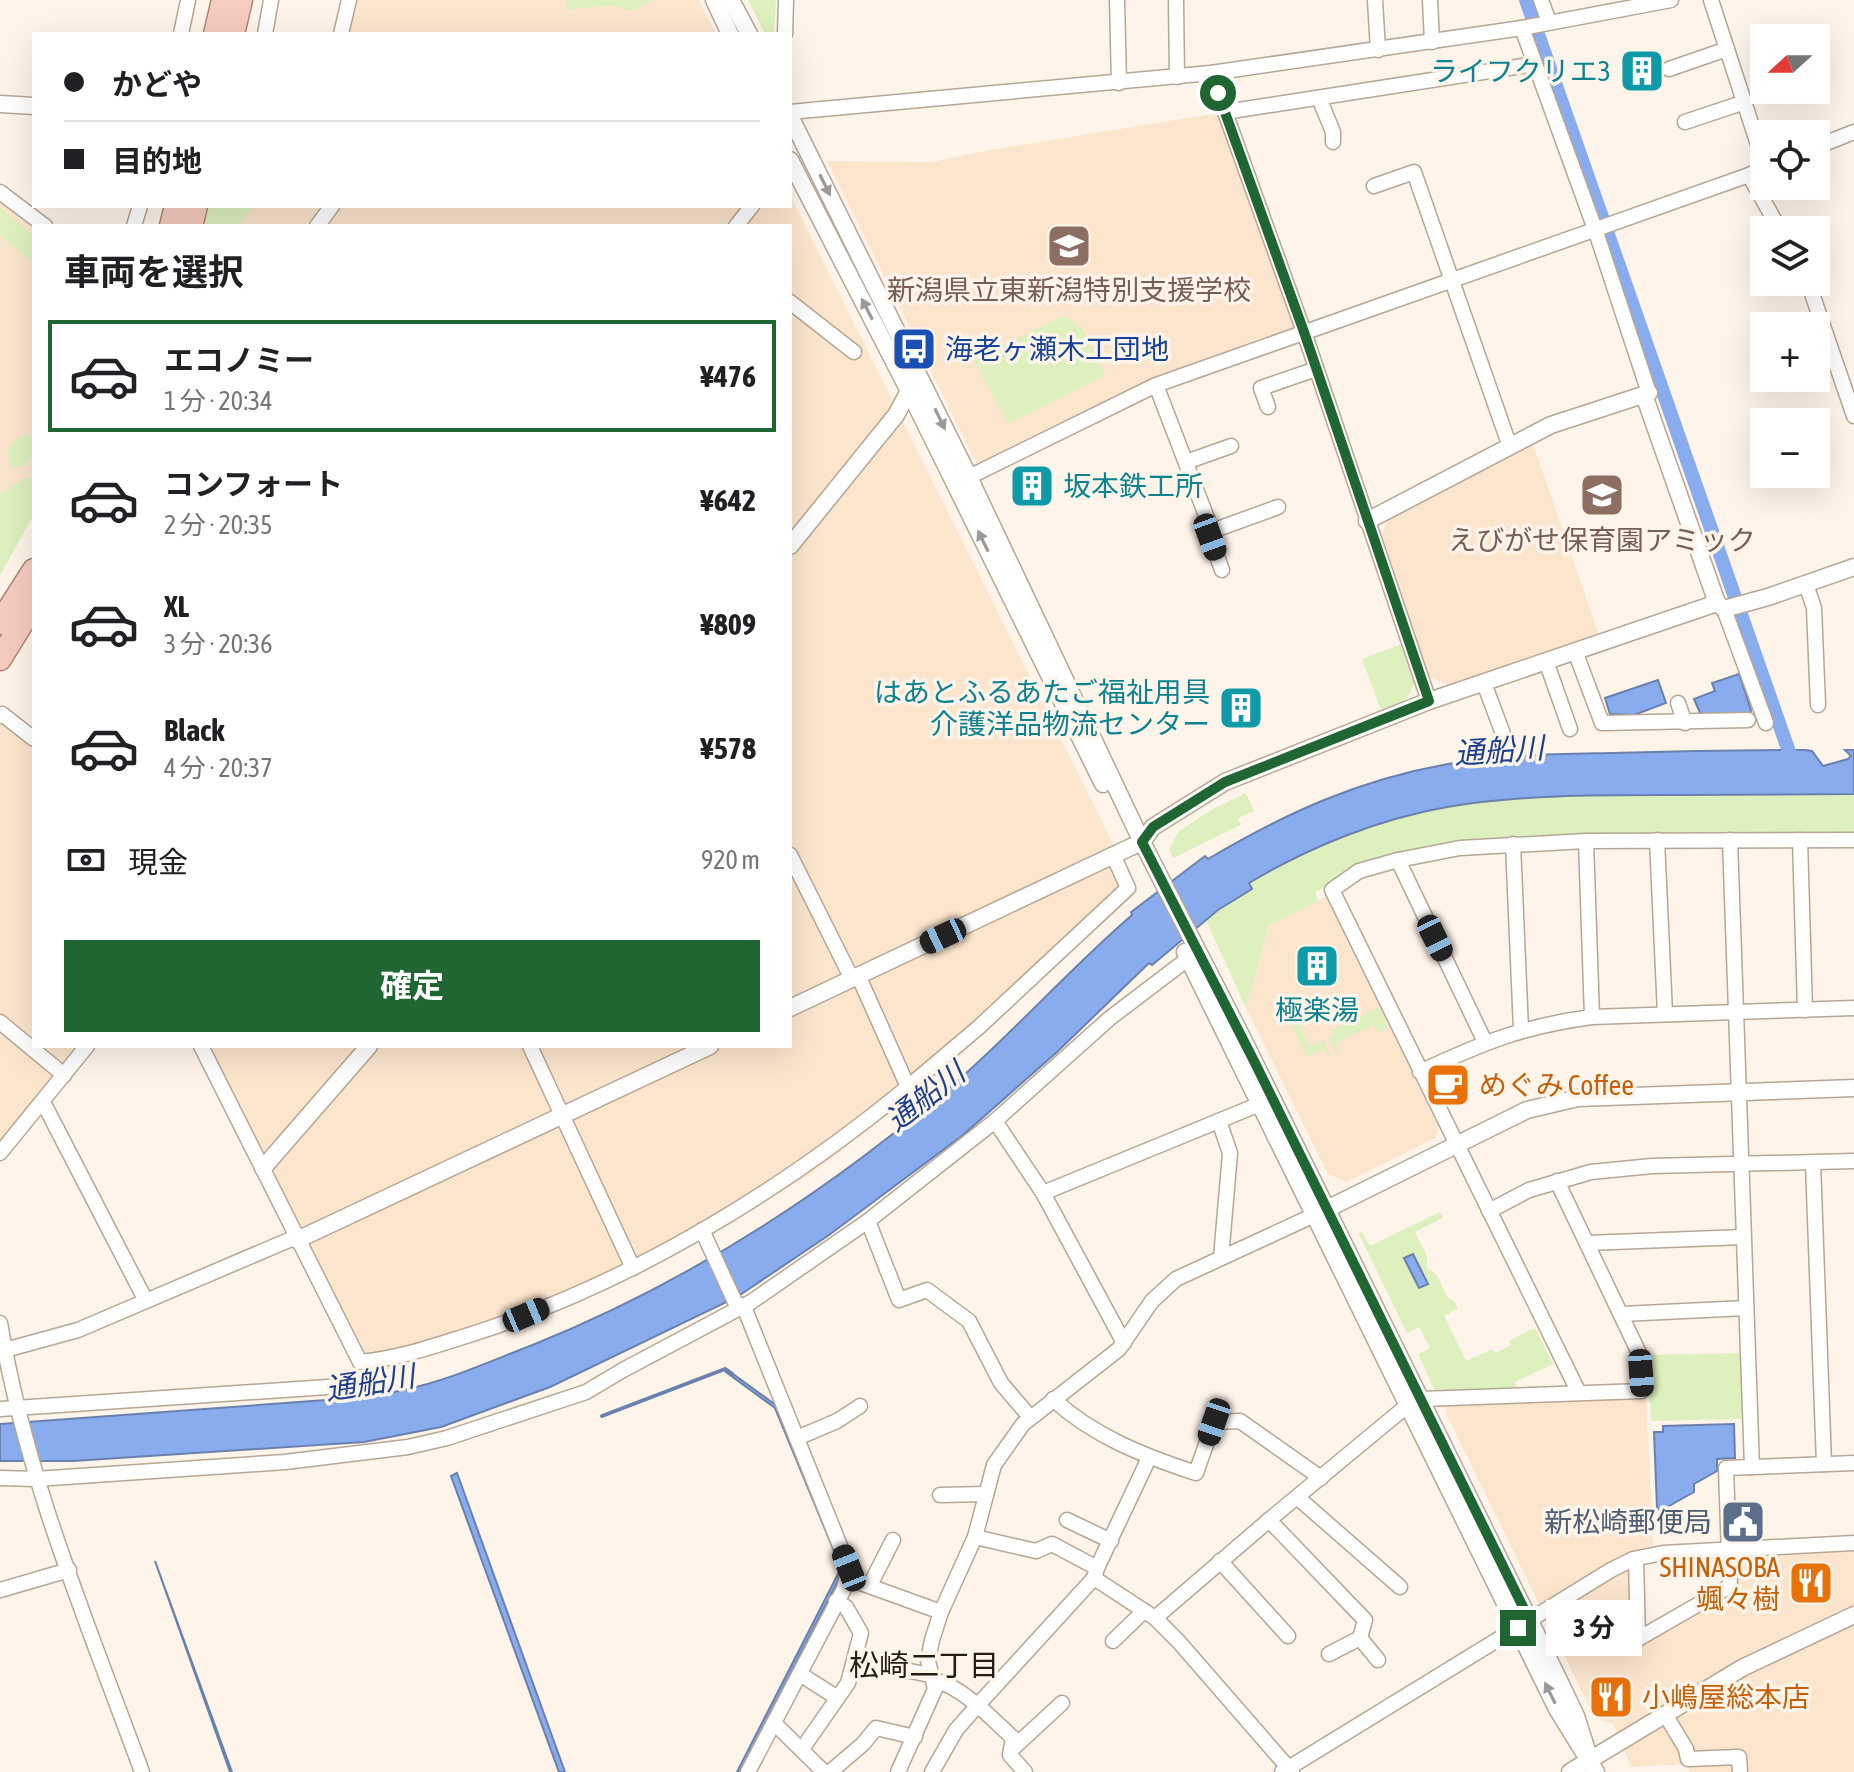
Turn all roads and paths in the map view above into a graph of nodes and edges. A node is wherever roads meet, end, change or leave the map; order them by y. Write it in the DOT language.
graph roads {
  1 [pos="188,0"];
  2 [pos="223,0"];
  3 [pos="241,0"];
  4 [pos="271,0"];
  5 [pos="349,0"];
  6 [pos="714,0"];
  7 [pos="731,0"];
  8 [pos="786,0"];
  9 [pos="1117,0"];
  10 [pos="1375,0"];
  11 [pos="1430,0"];
  12 [pos="1541,0"];
  13 [pos="1671,0"];
  14 [pos="1711,0"];
  15 [pos="1176,2"];
  16 [pos="1535,24"];
  17 [pos="181,32"];
  18 [pos="215,32"];
  19 [pos="233,32"];
  20 [pos="265,32"];
  21 [pos="341,32"];
  22 [pos="729,32"];
  23 [pos="748,32"];
  24 [pos="785,32"];
  25 [pos="1432,42"];
  26 [pos="1727,49"];
  27 [pos="1378,50"];
  28 [pos="1529,65"];
  29 [pos="1669,69"];
  30 [pos="1211,73"];
  31 [pos="1177,77"];
  32 [pos="1119,83"];
  33 [pos="1319,98"];
  34 [pos="1745,102"];
  35 [pos="32,106"];
  36 [pos="3,109"];
  37 [pos="1225,112"];
  38 [pos="792,114"];
  39 [pos="792,118"];
  40 [pos="1750,120"];
  41 [pos="1685,122"];
  42 [pos="1854,132"];
  43 [pos="1830,141"];
  44 [pos="1333,142"];
  45 [pos="792,164"];
  46 [pos="1749,175"];
  47 [pos="1374,186"];
  48 [pos="0,192"];
  49 [pos="750,208"];
  50 [pos="1772,216"];
  51 [pos="42,224"];
  52 [pos="738,224"];
  53 [pos="1595,229"];
  54 [pos="1450,280"];
  55 [pos="1813,296"];
  56 [pos="792,304"];
  57 [pos="1304,332"];
  58 [pos="854,352"];
  59 [pos="1316,369"];
  60 [pos="1156,385"];
  61 [pos="909,391"];
  62 [pos="1646,394"];
  63 [pos="1268,407"];
  64 [pos="1854,416"];
  65 [pos="1231,446"];
  66 [pos="1510,447"];
  67 [pos="1186,462"];
  68 [pos="969,477"];
  69 [pos="1278,507"];
  70 [pos="1367,521"];
  71 [pos="1212,531"];
  72 [pos="792,544"];
  73 [pos="1854,567"];
  74 [pos="1222,570"];
  75 [pos="32,573"];
  76 [pos="1806,584"];
  77 [pos="32,607"];
  78 [pos="1724,607"];
  79 [pos="0,623"];
  80 [pos="1575,651"];
  81 [pos="0,659"];
  82 [pos="1546,661"];
  83 [pos="1484,683"];
  84 [pos="1429,701"];
  85 [pos="1678,703"];
  86 [pos="1818,705"];
  87 [pos="0,716"];
  88 [pos="1748,720"];
  89 [pos="1685,723"];
  90 [pos="1766,723"];
  91 [pos="1570,729"];
  92 [pos="1503,734"];
  93 [pos="32,737"];
  94 [pos="1657,840"];
  95 [pos="1730,840"];
  96 [pos="1800,840"];
  97 [pos="1854,840"];
  98 [pos="1586,841"];
  99 [pos="1137,844"];
  100 [pos="1513,844"];
  101 [pos="1114,857"];
  102 [pos="792,859"];
  103 [pos="1398,860"];
  104 [pos="1190,953"];
  105 [pos="855,977"];
  106 [pos="792,1007"];
  107 [pos="1854,1008"];
  108 [pos="1805,1010"];
  109 [pos="1736,1013"];
  110 [pos="1665,1014"];
  111 [pos="1592,1017"];
  112 [pos="0,1022"];
  113 [pos="1521,1030"];
  114 [pos="1485,1042"];
  115 [pos="85,1048"];
  116 [pos="202,1048"];
  117 [pos="367,1048"];
  118 [pos="531,1048"];
  119 [pos="685,1051"];
  120 [pos="1420,1072"];
  121 [pos="64,1075"];
  122 [pos="908,1087"];
  123 [pos="1854,1088"];
  124 [pos="1739,1092"];
  125 [pos="43,1102"];
  126 [pos="1260,1104"];
  127 [pos="562,1115"];
  128 [pos="995,1121"];
  129 [pos="1219,1121"];
  130 [pos="1456,1144"];
  131 [pos="0,1153"];
  132 [pos="1854,1161"];
  133 [pos="1813,1163"];
  134 [pos="1742,1164"];
  135 [pos="263,1168"];
  136 [pos="1557,1181"];
  137 [pos="1043,1193"];
  138 [pos="1489,1211"];
  139 [pos="1321,1212"];
  140 [pos="868,1221"];
  141 [pos="706,1236"];
  142 [pos="1743,1237"];
  143 [pos="297,1238"];
  144 [pos="1587,1243"];
  145 [pos="1221,1258"];
  146 [pos="633,1268"];
  147 [pos="146,1301"];
  148 [pos="739,1304"];
  149 [pos="1746,1308"];
  150 [pos="1622,1314"];
  151 [pos="0,1323"];
  152 [pos="1124,1343"];
  153 [pos="5,1350"];
  154 [pos="6,1385"];
  155 [pos="357,1385"];
  156 [pos="1579,1393"];
  157 [pos="1053,1399"];
  158 [pos="1415,1402"];
  159 [pos="860,1406"];
  160 [pos="17,1408"];
  161 [pos="0,1409"];
  162 [pos="1030,1417"];
  163 [pos="797,1438"];
  164 [pos="1149,1458"];
  165 [pos="1854,1463"];
  166 [pos="1824,1464"];
  167 [pos="1752,1467"];
  168 [pos="0,1478"];
  169 [pos="1321,1478"];
  170 [pos="36,1479"];
  171 [pos="986,1494"];
  172 [pos="940,1495"];
  173 [pos="1297,1497"];
  174 [pos="1067,1520"];
  175 [pos="1269,1520"];
  176 [pos="975,1537"];
  177 [pos="893,1540"];
  178 [pos="1111,1541"];
  179 [pos="1854,1543"];
  180 [pos="1729,1550"];
  181 [pos="1636,1559"];
  182 [pos="1220,1561"];
  183 [pos="69,1570"];
  184 [pos="1095,1573"];
  185 [pos="847,1578"];
  186 [pos="870,1585"];
  187 [pos="1400,1587"];
  188 [pos="0,1590"];
  189 [pos="836,1601"];
  190 [pos="941,1612"];
  191 [pos="1150,1614"];
  192 [pos="1854,1615"];
  193 [pos="1524,1625"];
  194 [pos="1288,1636"];
  195 [pos="1360,1638"];
  196 [pos="1113,1641"];
  197 [pos="1329,1654"];
  198 [pos="1378,1660"];
  199 [pos="880,1665"];
  200 [pos="800,1674"];
  201 [pos="932,1677"];
  202 [pos="836,1697"];
  203 [pos="1062,1703"];
  204 [pos="977,1706"];
  205 [pos="1665,1714"];
  206 [pos="774,1723"];
  207 [pos="915,1737"];
  208 [pos="802,1749"];
  209 [pos="1011,1750"];
  210 [pos="1593,1766"];
  211 [pos="1287,1771"];
  212 [pos="142,1772"];
  213 [pos="748,1772"];
  214 [pos="824,1772"];
  215 [pos="830,1772"];
  216 [pos="898,1772"];
  217 [pos="932,1772"];
  218 [pos="1025,1772"];
  219 [pos="1570,1772"];
  220 [pos="1740,1772"];
  1 -- 17 [label="street"];
  2 -- 18 [label="highway"];
  3 -- 19 [label="highway"];
  4 -- 20 [label="street"];
  5 -- 21 [label="street"];
  6 -- 22 [label="street"];
  7 -- 23 [label="street"];
  8 -- 24 [label="street"];
  9 -- 32 [label="street"];
  10 -- 27 [label="street"];
  11 -- 25 [label="street"];
  12 -- 16 [label="street"];
  13 -- 16 [label="street"];
  14 -- 26 [label="street"];
  15 -- 31 [label="street"];
  16 -- 25 [label="street"];
  16 -- 53 [label="street"];
  25 -- 27 [label="street"];
  26 -- 29 [label="street"];
  26 -- 34 [label="street"];
  27 -- 30 [label="street"];
  28 -- 33 [label="street"];
  30 -- 31 [label="street"];
  30 -- 37 [label="street"];
  31 -- 32 [label="street"];
  32 -- 38 [label="street"];
  33 -- 37 [label="street"];
  33 -- 44 [label="street"];
  34 -- 40 [label="street"];
  34 -- 41 [label="street"];
  35 -- 36 [label="street"];
  37 -- 57 [label="street"];
  39 -- 68 [label="street, one-way"];
  42 -- 43 [label="street"];
  61 -- 45 [label="street, one-way"];
  46 -- 50 [label="street"];
  46 -- 53 [label="street"];
  47 -- 54 [label="street"];
  48 -- 51 [label="street"];
  49 -- 52 [label="street"];
  53 -- 54 [label="street"];
  53 -- 62 [label="street"];
  54 -- 57 [label="street"];
  54 -- 66 [label="street"];
  55 -- 64 [label="street"];
  56 -- 58 [label="street"];
  57 -- 59 [label="street"];
  57 -- 60 [label="street"];
  59 -- 63 [label="street"];
  59 -- 70 [label="street"];
  60 -- 67 [label="street"];
  60 -- 68 [label="street"];
  61 -- 72 [label="street"];
  99 -- 61 [label="street, one-way"];
  62 -- 66 [label="street"];
  62 -- 78 [label="street"];
  65 -- 67 [label="street"];
  66 -- 70 [label="street"];
  67 -- 71 [label="street"];
  68 -- 99 [label="street"];
  69 -- 71 [label="street"];
  70 -- 84 [label="street"];
  71 -- 74 [label="street"];
  73 -- 76 [label="street"];
  75 -- 79 [label="highway"];
  76 -- 78 [label="street"];
  76 -- 86 [label="street"];
  77 -- 81 [label="highway"];
  78 -- 80 [label="street"];
  78 -- 90 [label="street"];
  80 -- 82 [label="street"];
  80 -- 89 [label="street"];
  82 -- 83 [label="street"];
  82 -- 91 [label="street"];
  83 -- 84 [label="street"];
  83 -- 92 [label="street"];
  84 -- 99 [label="street"];
  85 -- 89 [label="street"];
  87 -- 93 [label="street"];
  88 -- 89 [label="street"];
  94 -- 95 [label="street"];
  94 -- 98 [label="street"];
  94 -- 110 [label="street"];
  95 -- 96 [label="street"];
  95 -- 109 [label="street"];
  96 -- 97 [label="street"];
  96 -- 108 [label="street"];
  98 -- 100 [label="street"];
  98 -- 111 [label="street"];
  99 -- 101 [label="street"];
  99 -- 104 [label="street"];
  100 -- 103 [label="street"];
  100 -- 113 [label="street"];
  101 -- 105 [label="street"];
  101 -- 122 [label="street"];
  102 -- 105 [label="street"];
  103 -- 114 [label="street"];
  103 -- 120 [label="street"];
  104 -- 126 [label="street"];
  104 -- 128 [label="street"];
  104 -- 139 [label="street"];
  105 -- 106 [label="street"];
  105 -- 122 [label="street"];
  107 -- 108 [label="street"];
  108 -- 109 [label="street"];
  109 -- 110 [label="street"];
  109 -- 124 [label="street"];
  110 -- 111 [label="street"];
  111 -- 113 [label="street"];
  112 -- 121 [label="street"];
  113 -- 114 [label="street"];
  114 -- 120 [label="street"];
  115 -- 121 [label="street"];
  116 -- 135 [label="street"];
  117 -- 135 [label="street"];
  118 -- 127 [label="street"];
  119 -- 127 [label="street"];
  120 -- 130 [label="street"];
  121 -- 125 [label="street"];
  122 -- 141 [label="street"];
  123 -- 124 [label="street"];
  124 -- 130 [label="street"];
  124 -- 134 [label="street"];
  125 -- 131 [label="street"];
  125 -- 147 [label="street"];
  126 -- 129 [label="street"];
  126 -- 139 [label="street"];
  127 -- 143 [label="street"];
  127 -- 146 [label="street"];
  128 -- 137 [label="street"];
  128 -- 140 [label="street"];
  129 -- 137 [label="street"];
  129 -- 145 [label="street"];
  130 -- 138 [label="street"];
  130 -- 139 [label="street"];
  132 -- 133 [label="street"];
  133 -- 134 [label="street"];
  133 -- 166 [label="street"];
  134 -- 136 [label="street"];
  134 -- 142 [label="street"];
  135 -- 143 [label="street"];
  136 -- 138 [label="street"];
  136 -- 144 [label="street"];
  137 -- 152 [label="street"];
  138 -- 156 [label="street"];
  139 -- 145 [label="street"];
  139 -- 158 [label="street"];
  140 -- 148 [label="street"];
  140 -- 162 [label="street"];
  141 -- 146 [label="street"];
  141 -- 148 [label="street"];
  142 -- 144 [label="street"];
  142 -- 149 [label="street"];
  143 -- 146 [label="street"];
  143 -- 147 [label="street"];
  144 -- 150 [label="street"];
  145 -- 152 [label="street"];
  147 -- 153 [label="street"];
  148 -- 163 [label="street"];
  148 -- 170 [label="street"];
  149 -- 150 [label="street"];
  149 -- 167 [label="street"];
  150 -- 156 [label="street"];
  151 -- 153 [label="street"];
  152 -- 157 [label="street"];
  153 -- 154 [label="street"];
  154 -- 160 [label="street"];
  155 -- 160 [label="street"];
  156 -- 158 [label="street"];
  157 -- 162 [label="street"];
  157 -- 164 [label="street"];
  158 -- 169 [label="street"];
  158 -- 193 [label="street"];
  159 -- 163 [label="street"];
  160 -- 161 [label="street"];
  160 -- 170 [label="street"];
  162 -- 171 [label="street"];
  163 -- 185 [label="street"];
  164 -- 169 [label="street"];
  164 -- 178 [label="street"];
  165 -- 166 [label="street"];
  166 -- 167 [label="street"];
  167 -- 180 [label="street"];
  168 -- 170 [label="street"];
  169 -- 173 [label="street"];
  170 -- 183 [label="street"];
  171 -- 172 [label="street"];
  171 -- 176 [label="street"];
  173 -- 175 [label="street"];
  173 -- 187 [label="street"];
  174 -- 178 [label="street"];
  175 -- 182 [label="street"];
  175 -- 195 [label="street"];
  176 -- 184 [label="street"];
  176 -- 190 [label="street"];
  177 -- 186 [label="street"];
  178 -- 184 [label="street"];
  179 -- 180 [label="street"];
  180 -- 181 [label="street"];
  180 -- 181 [label="street"];
  181 -- 193 [label="street"];
  182 -- 191 [label="street"];
  182 -- 194 [label="street"];
  183 -- 188 [label="street"];
  183 -- 212 [label="street"];
  184 -- 191 [label="street"];
  184 -- 204 [label="street"];
  185 -- 186 [label="street"];
  185 -- 189 [label="street"];
  186 -- 190 [label="street"];
  189 -- 200 [label="street"];
  189 -- 202 [label="street"];
  190 -- 201 [label="street"];
  191 -- 196 [label="street"];
  191 -- 211 [label="street"];
  192 -- 205 [label="street"];
  193 -- 210 [label="street"];
  193 -- 211 [label="street"];
  195 -- 197 [label="street"];
  195 -- 198 [label="street"];
  199 -- 201 [label="street"];
  200 -- 202 [label="street"];
  200 -- 206 [label="street"];
  201 -- 204 [label="street"];
  201 -- 207 [label="street"];
  202 -- 208 [label="street"];
  203 -- 209 [label="street"];
  204 -- 209 [label="street"];
  204 -- 217 [label="street"];
  205 -- 210 [label="street"];
  205 -- 220 [label="street"];
  206 -- 208 [label="street"];
  206 -- 213 [label="street"];
  207 -- 215 [label="street"];
  207 -- 216 [label="street"];
  208 -- 214 [label="street"];
  209 -- 218 [label="street"];
  210 -- 219 [label="street"];
}
